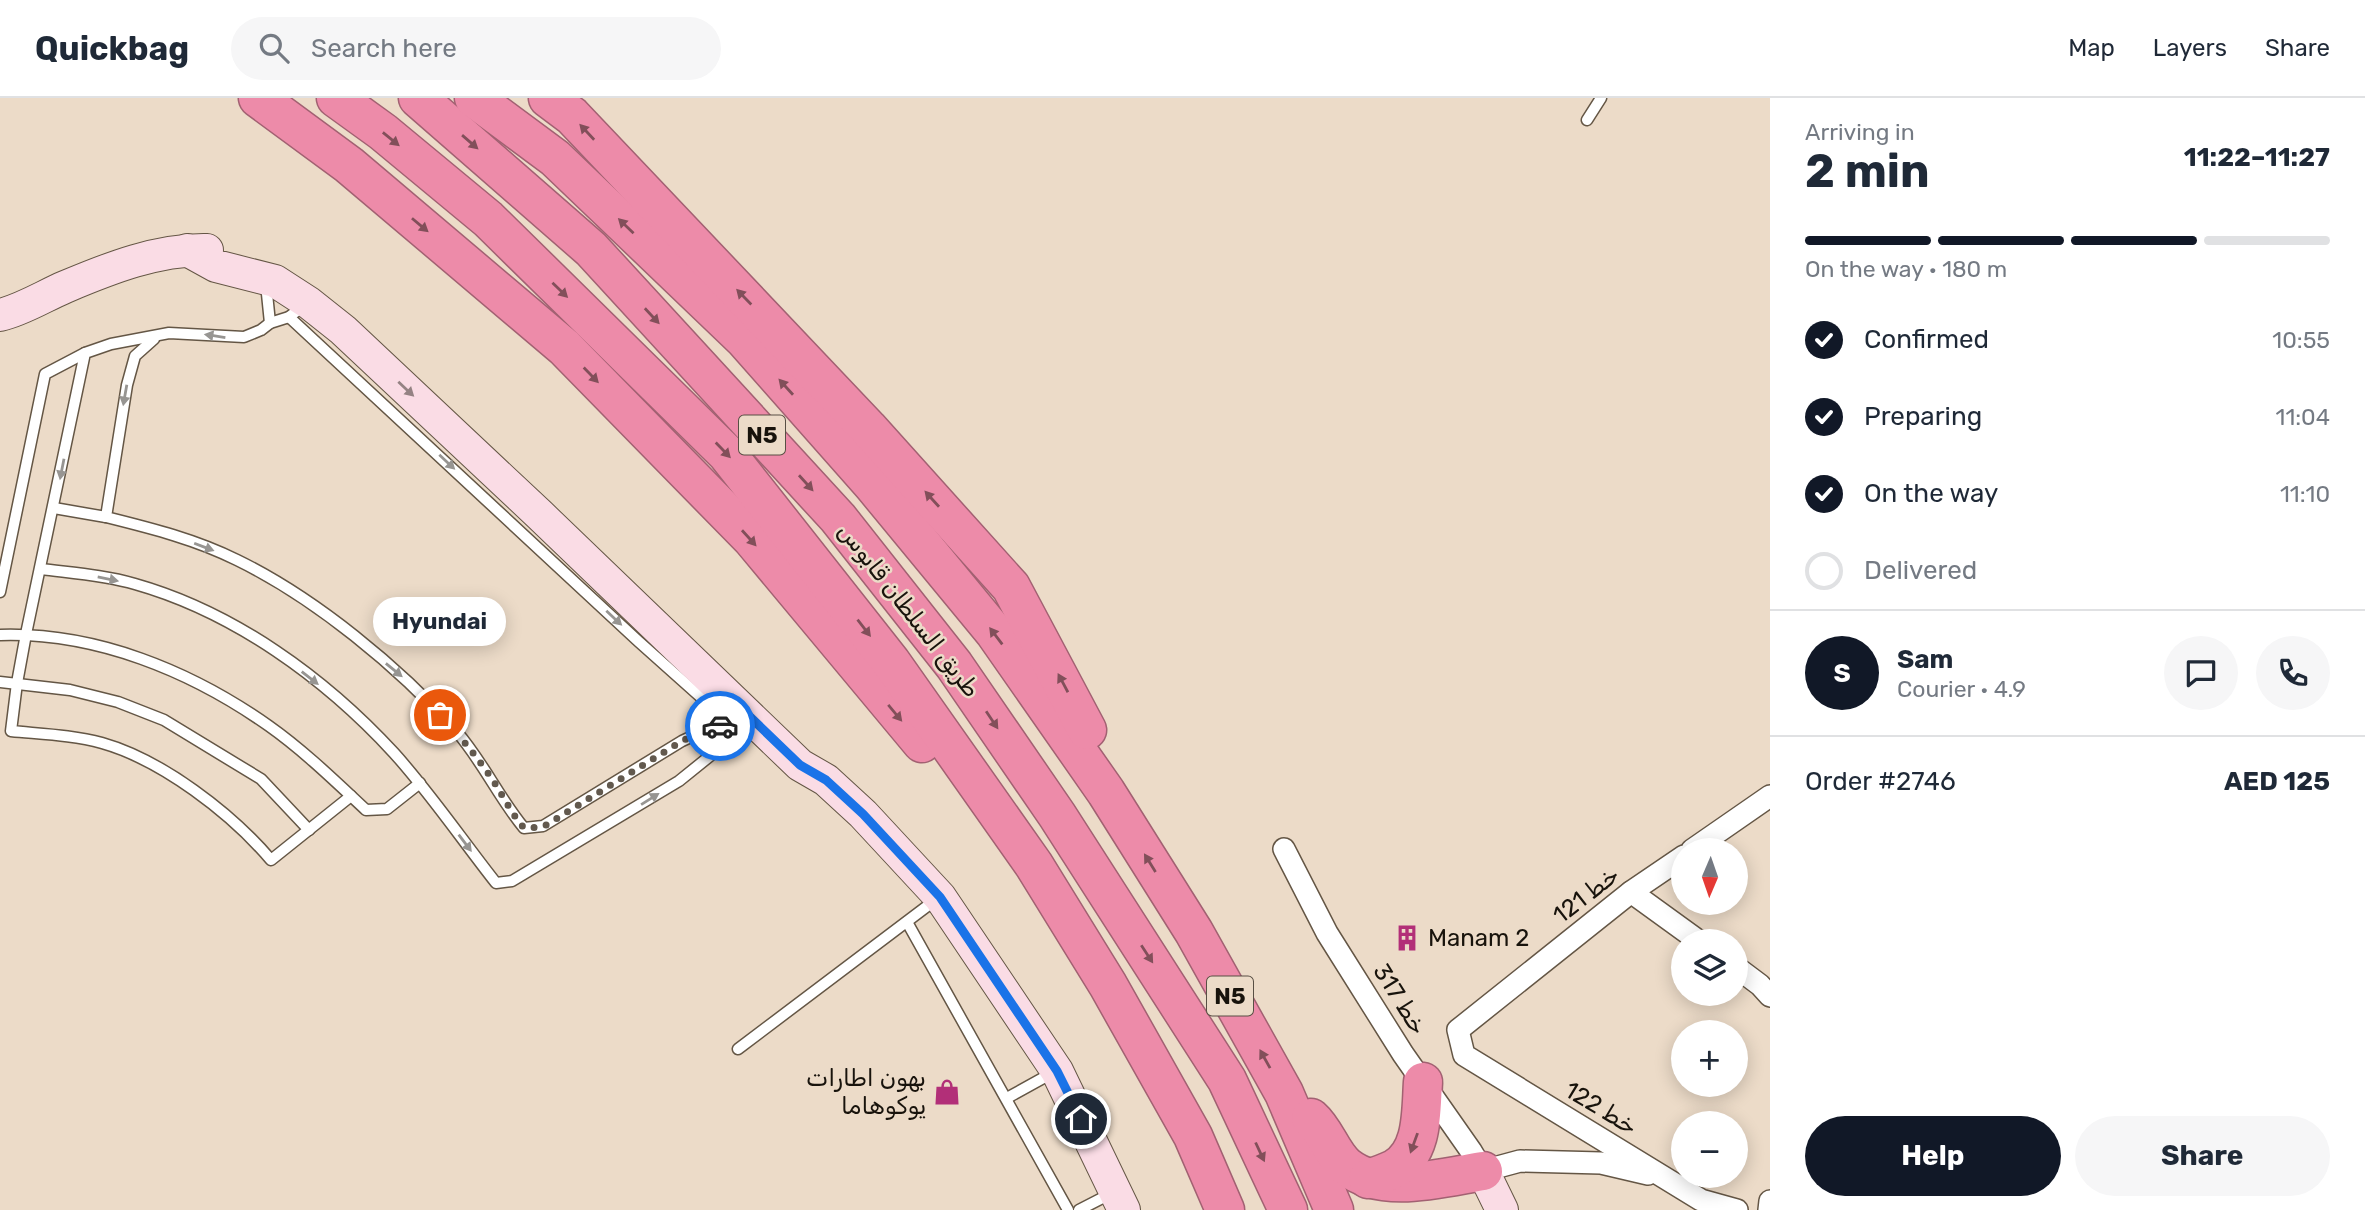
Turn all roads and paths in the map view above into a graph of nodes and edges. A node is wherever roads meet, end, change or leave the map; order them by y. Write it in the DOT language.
graph roads {
  1 [pos="258,98"];
  2 [pos="336,98"];
  3 [pos="418,98"];
  4 [pos="474,98"];
  5 [pos="548,98"];
  6 [pos="1601,98"];
  7 [pos="1587,120"];
  8 [pos="187,250"];
  9 [pos="265,278"];
  10 [pos="299,310"];
  11 [pos="0,316"];
  12 [pos="270,323"];
  13 [pos="156,337"];
  14 [pos="387,344"];
  15 [pos="85,354"];
  16 [pos="54,508"];
  17 [pos="106,517"];
  18 [pos="41,569"];
  19 [pos="1,586"];
  20 [pos="26,634"];
  21 [pos="0,635"];
  22 [pos="0,682"];
  23 [pos="17,683"];
  24 [pos="739,719"];
  25 [pos="826,780"];
  26 [pos="419,783"];
  27 [pos="1106,792"];
  28 [pos="351,796"];
  29 [pos="1770,796"];
  30 [pos="309,830"];
  31 [pos="1709,838"];
  32 [pos="1284,849"];
  33 [pos="1034,865"];
  34 [pos="1671,865"];
  35 [pos="1631,892"];
  36 [pos="940,897"];
  37 [pos="907,922"];
  38 [pos="1682,929"];
  39 [pos="1748,976"];
  40 [pos="1770,996"];
  41 [pos="1458,1030"];
  42 [pos="738,1049"];
  43 [pos="1057,1071"];
  44 [pos="1423,1082"];
  45 [pos="1284,1093"];
  46 [pos="1007,1098"];
  47 [pos="1483,1171"];
  48 [pos="1368,1179"];
  49 [pos="1667,1179"];
  50 [pos="1120,1200"];
  51 [pos="1770,1201"];
  52 [pos="1068,1210"];
  53 [pos="1079,1210"];
  54 [pos="1224,1210"];
  55 [pos="1288,1210"];
  56 [pos="1334,1210"];
  57 [pos="1502,1210"];
  58 [pos="1737,1210"];
  59 [pos="1769,1210"];
  1 -- 33 [label="highway, one-way"];
  2 -- 33 [label="highway, one-way"];
  3 -- 55 [label="highway, طريق السلطان قابوس / N5, one-way"];
  27 -- 4 [label="highway, طريق السلطان قابوس / N5, one-way"];
  27 -- 5 [label="highway, one-way"];
  6 -- 7 [label="lane"];
  8 -- 9 [label="street"];
  8 -- 11 [label="street"];
  8 -- 14 [label="street"];
  9 -- 10 [label="street"];
  9 -- 12 [label="lane"];
  10 -- 12 [label="lane"];
  10 -- 14 [label="street"];
  10 -- 24 [label="street, one-way"];
  12 -- 13 [label="lane, one-way"];
  13 -- 15 [label="lane"];
  13 -- 17 [label="lane, one-way"];
  14 -- 25 [label="street"];
  15 -- 16 [label="lane, one-way"];
  15 -- 19 [label="lane"];
  16 -- 17 [label="lane"];
  16 -- 18 [label="lane"];
  17 -- 24 [label="lane, one-way"];
  18 -- 20 [label="lane"];
  18 -- 26 [label="lane, one-way"];
  20 -- 21 [label="lane"];
  20 -- 23 [label="lane"];
  20 -- 28 [label="lane"];
  22 -- 23 [label="lane"];
  23 -- 30 [label="lane"];
  23 -- 30 [label="lane"];
  24 -- 25 [label="street"];
  26 -- 24 [label="lane, one-way"];
  25 -- 36 [label="street"];
  26 -- 28 [label="lane"];
  45 -- 27 [label="highway, طريق السلطان قابوس / N5, one-way"];
  28 -- 30 [label="lane"];
  29 -- 31 [label="street"];
  32 -- 44 [label="street, خط 317"];
  33 -- 54 [label="highway"];
  34 -- 35 [label="street, خط 121"];
  35 -- 38 [label="street"];
  35 -- 41 [label="street, خط 121"];
  36 -- 37 [label="lane"];
  36 -- 43 [label="street"];
  37 -- 42 [label="lane"];
  37 -- 46 [label="lane"];
  39 -- 40 [label="street"];
  41 -- 49 [label="street, خط 122"];
  43 -- 46 [label="lane"];
  43 -- 50 [label="street"];
  44 -- 47 [label="street, خط 317"];
  44 -- 48 [label="highway, one-way"];
  45 -- 48 [label="highway"];
  45 -- 56 [label="highway, طريق السلطان قابوس / N5"];
  46 -- 52 [label="lane"];
  47 -- 48 [label="highway"];
  47 -- 49 [label="street"];
  47 -- 57 [label="street"];
  49 -- 58 [label="street, خط 122"];
  50 -- 53 [label="lane"];
  51 -- 59 [label="street"];
}
